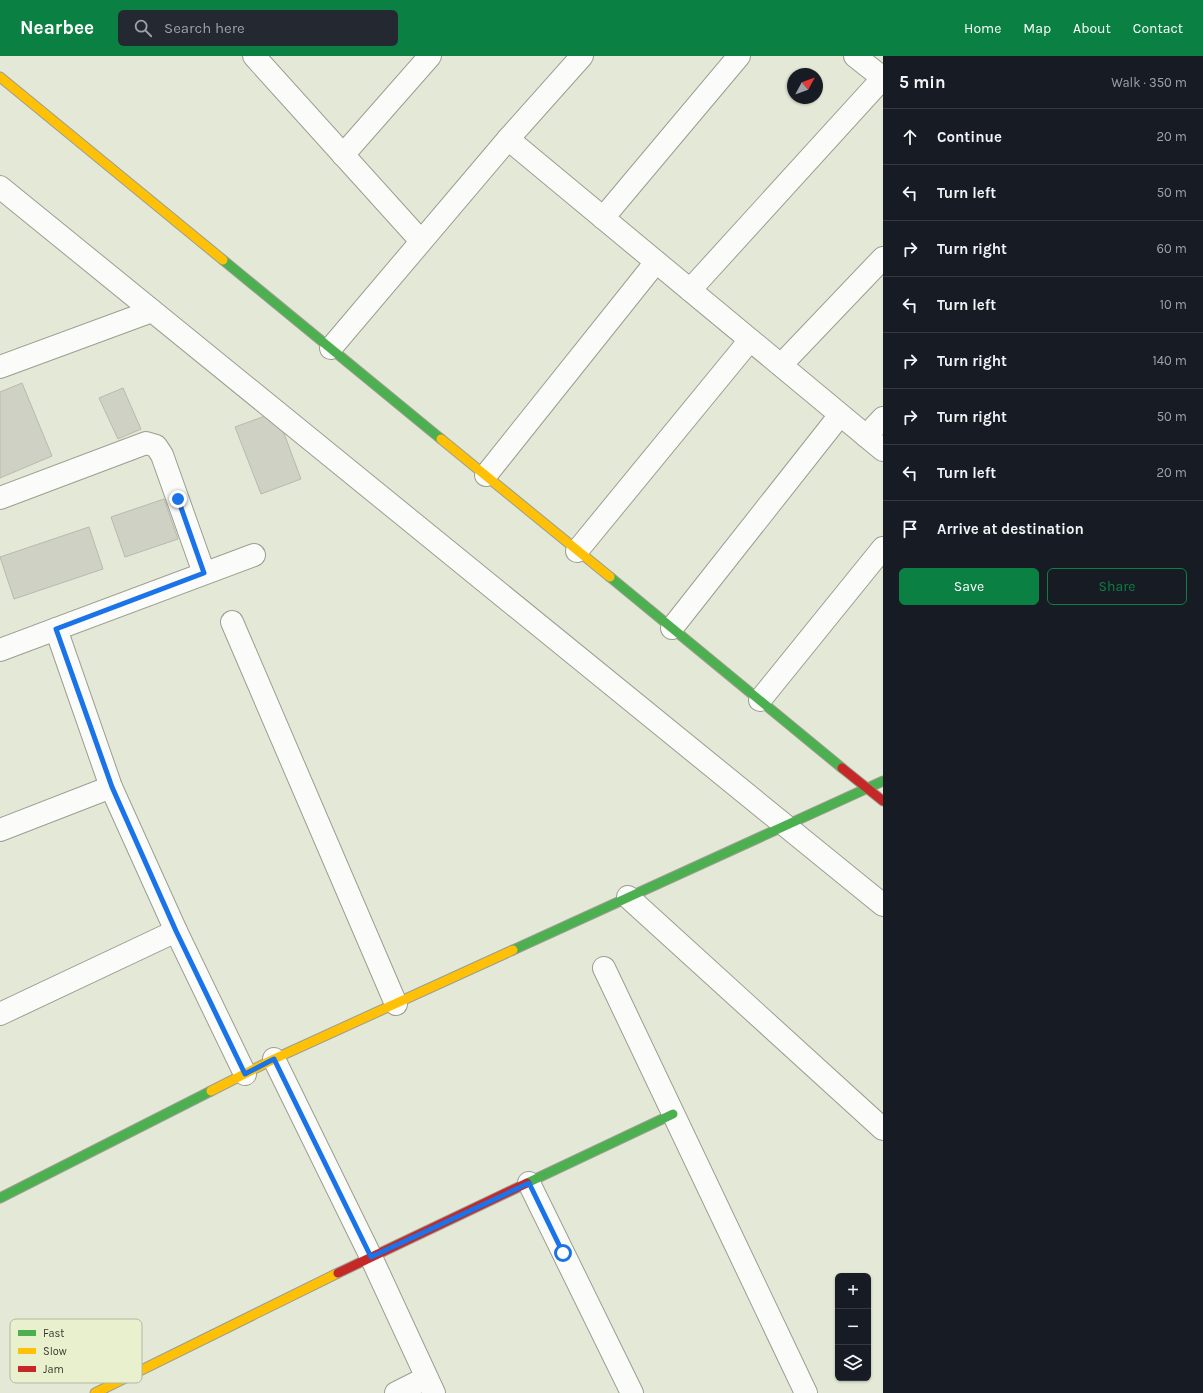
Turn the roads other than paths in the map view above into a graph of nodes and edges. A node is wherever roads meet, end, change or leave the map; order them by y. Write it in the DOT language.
graph roads {
  1 [pos="430,56"];
  2 [pos="582,56"];
  3 [pos="739,56"];
  4 [pos="855,56"];
  5 [pos="263,59"];
  6 [pos="0,77"];
  7 [pos="883,78"];
  8 [pos="508,139"];
  9 [pos="343,155"];
  10 [pos="0,187"];
  11 [pos="603,218"];
  12 [pos="421,241"];
  13 [pos="883,258"];
  14 [pos="656,262"];
  15 [pos="690,290"];
  16 [pos="152,311"];
  17 [pos="750,340"];
  18 [pos="331,348"];
  19 [pos="781,365"];
  20 [pos="0,367"];
  21 [pos="840,415"];
  22 [pos="883,418"];
  23 [pos="866,436"];
  24 [pos="883,450"];
  25 [pos="486,475"];
  26 [pos="0,498"];
  27 [pos="883,548"];
  28 [pos="578,551"];
  29 [pos="254,555"];
  30 [pos="204,573"];
  31 [pos="232,622"];
  32 [pos="672,628"];
  33 [pos="56,629"];
  34 [pos="0,650"];
  35 [pos="760,700"];
  36 [pos="883,781"];
  37 [pos="112,787"];
  38 [pos="868,788"];
  39 [pos="883,801"];
  40 [pos="786,826"];
  41 [pos="0,830"];
  42 [pos="628,898"];
  43 [pos="883,905"];
  44 [pos="176,931"];
  45 [pos="604,968"];
  46 [pos="396,1004"];
  47 [pos="0,1014"];
  48 [pos="274,1059"];
  49 [pos="245,1074"];
  50 [pos="673,1114"];
  51 [pos="883,1129"];
  52 [pos="529,1183"];
  53 [pos="0,1198"];
  54 [pos="371,1257"];
  55 [pos="142,1370"];
  56 [pos="115,1383"];
  57 [pos="430,1385"];
  58 [pos="95,1393"];
  59 [pos="396,1393"];
  60 [pos="632,1393"];
  61 [pos="806,1393"];
  1 -- 9 [label="street"];
  2 -- 8 [label="street"];
  3 -- 11 [label="street"];
  4 -- 7 [label="street"];
  5 -- 9 [label="street"];
  6 -- 18 [label="street"];
  7 -- 15 [label="street"];
  8 -- 11 [label="street"];
  8 -- 12 [label="street"];
  9 -- 12 [label="street"];
  10 -- 16 [label="street"];
  11 -- 14 [label="street"];
  12 -- 18 [label="street"];
  13 -- 19 [label="street"];
  14 -- 15 [label="street"];
  14 -- 25 [label="street"];
  15 -- 17 [label="street"];
  16 -- 20 [label="street"];
  16 -- 40 [label="street"];
  17 -- 19 [label="street"];
  17 -- 28 [label="street"];
  18 -- 25 [label="street"];
  19 -- 21 [label="street"];
  21 -- 23 [label="street"];
  21 -- 32 [label="street"];
  22 -- 23 [label="street"];
  23 -- 24 [label="street"];
  25 -- 28 [label="street"];
  26 -- 30 [label="street"];
  27 -- 35 [label="street"];
  28 -- 32 [label="street"];
  29 -- 30 [label="street"];
  30 -- 33 [label="street"];
  31 -- 46 [label="street"];
  32 -- 35 [label="street"];
  33 -- 34 [label="street"];
  33 -- 37 [label="street"];
  35 -- 38 [label="street"];
  36 -- 38 [label="street"];
  37 -- 41 [label="street"];
  37 -- 44 [label="street"];
  38 -- 39 [label="street"];
  38 -- 40 [label="street"];
  40 -- 42 [label="street"];
  40 -- 43 [label="street"];
  42 -- 46 [label="street"];
  42 -- 51 [label="street"];
  44 -- 47 [label="street"];
  44 -- 49 [label="street"];
  45 -- 50 [label="street"];
  46 -- 48 [label="street"];
  48 -- 49 [label="street"];
  48 -- 54 [label="street"];
  49 -- 53 [label="street"];
  50 -- 52 [label="street"];
  50 -- 61 [label="street"];
  52 -- 54 [label="street"];
  52 -- 60 [label="street"];
  54 -- 55 [label="street"];
  54 -- 57 [label="street"];
  56 -- 58 [label="street"];
  57 -- 59 [label="street"];
}
